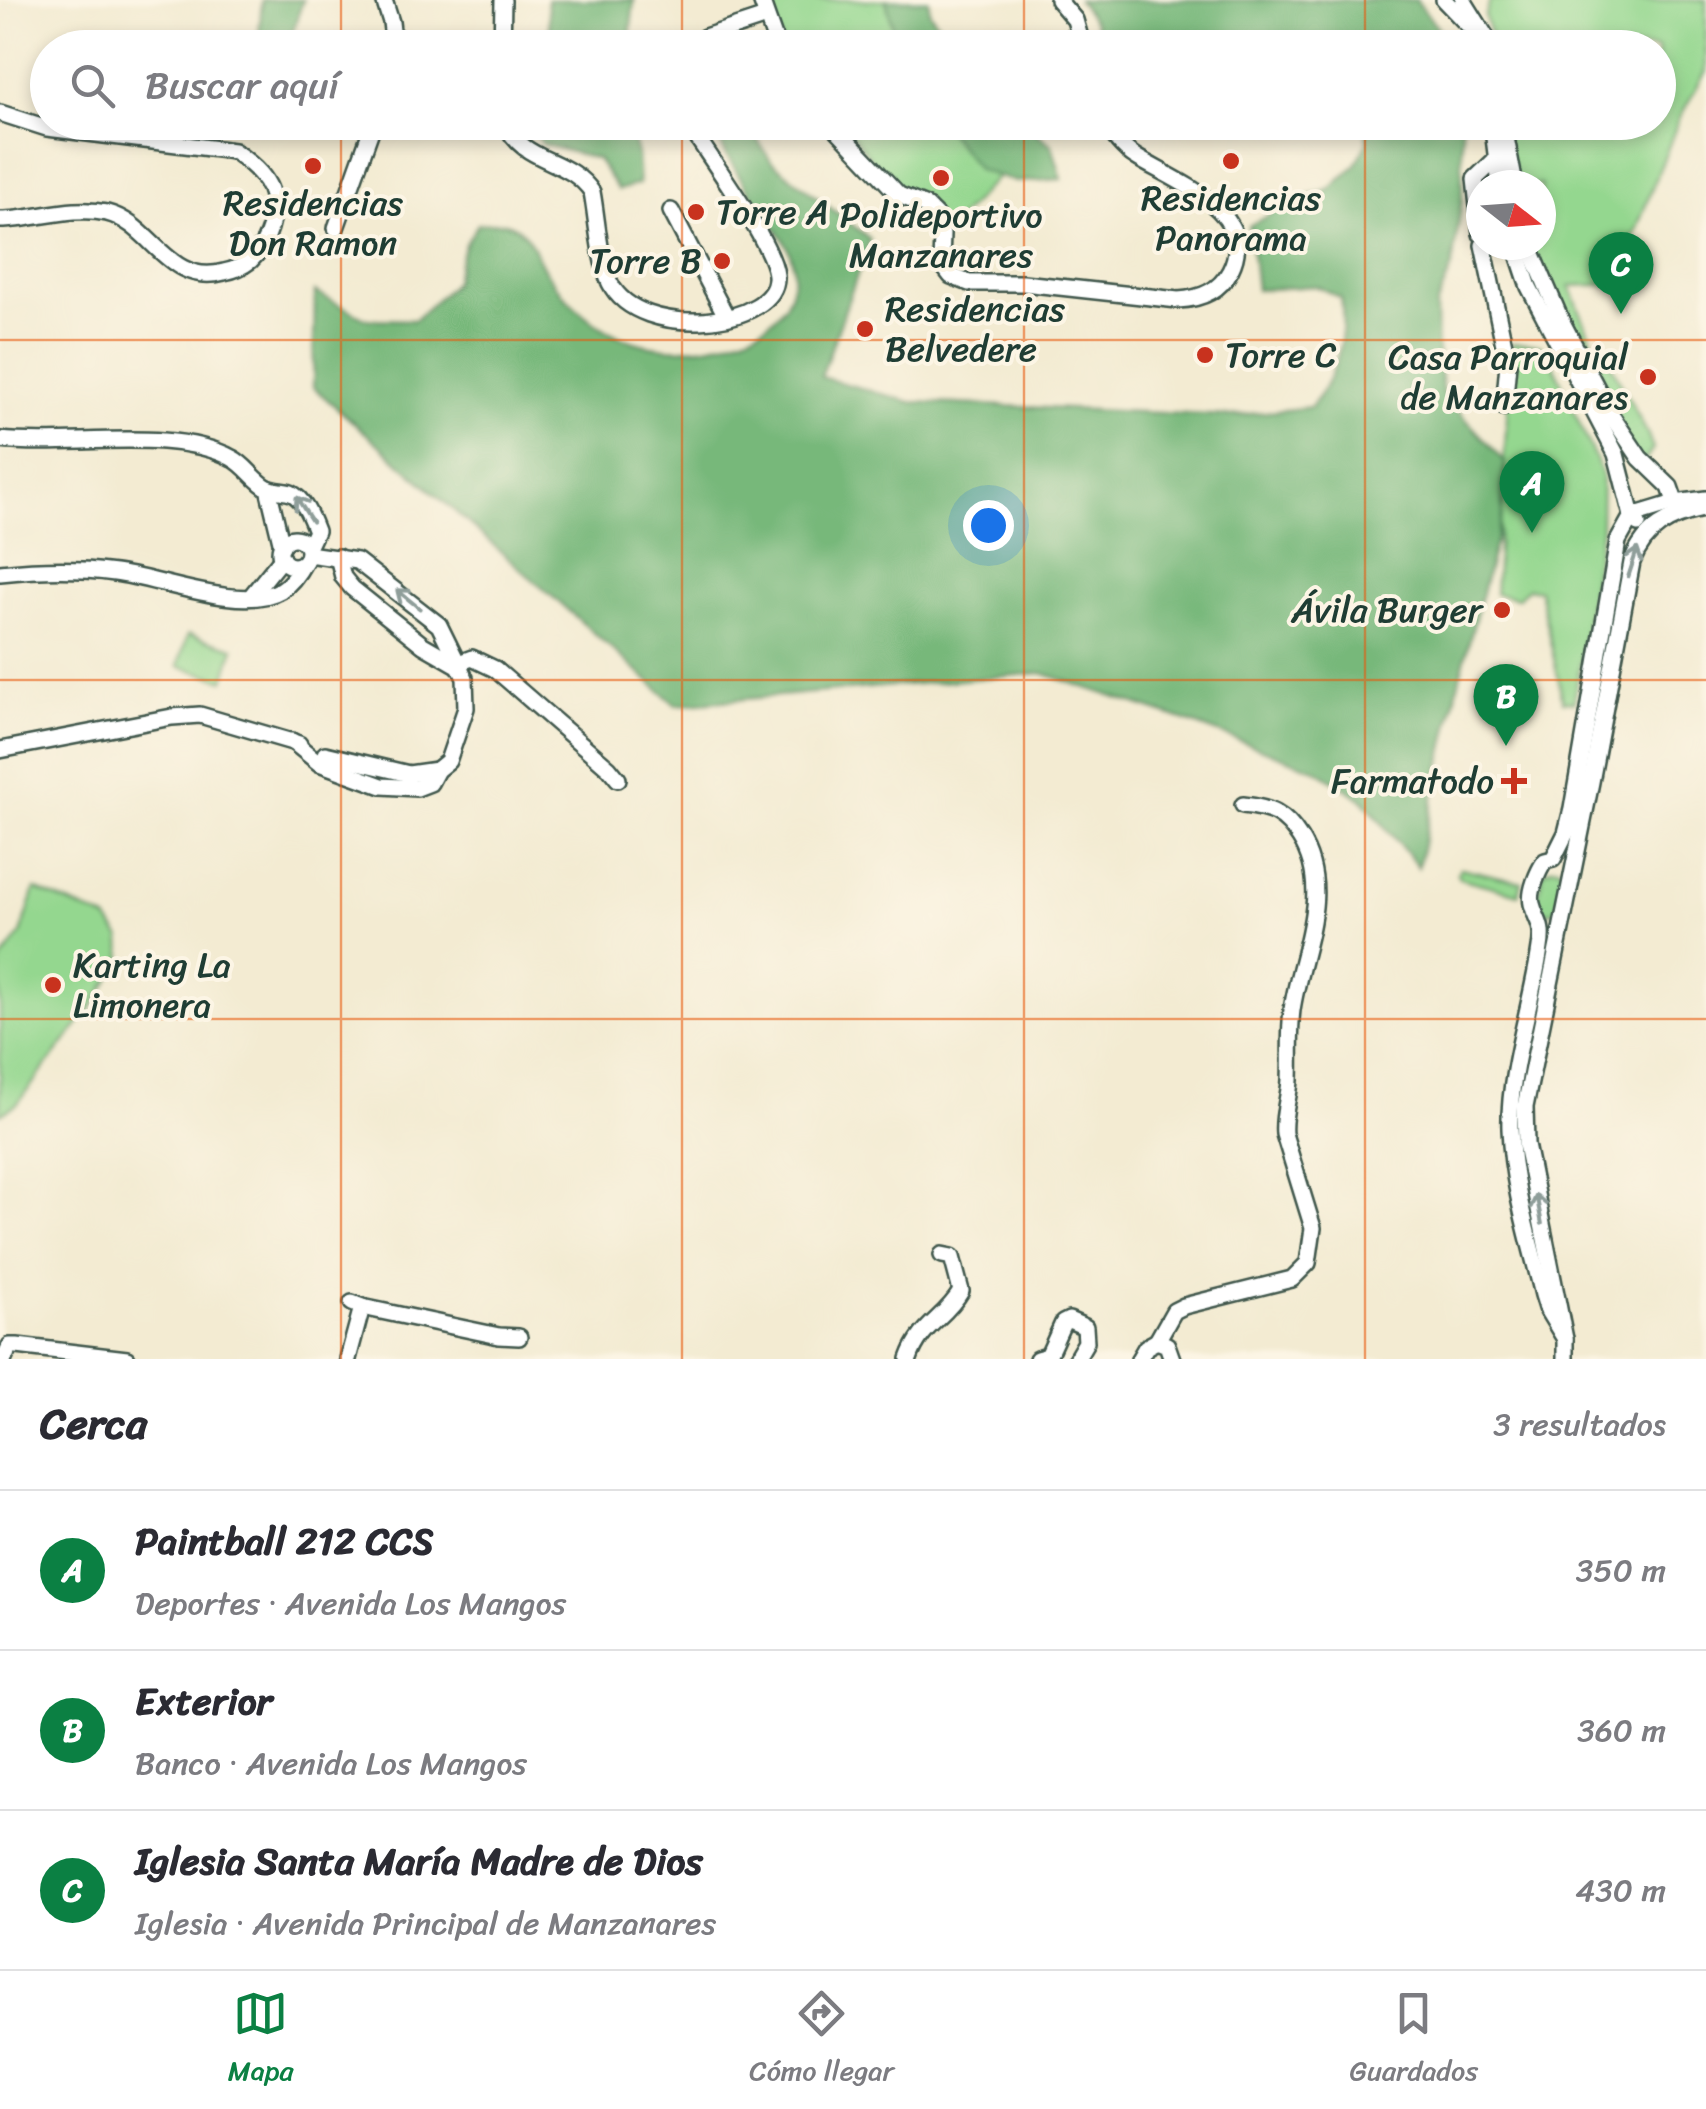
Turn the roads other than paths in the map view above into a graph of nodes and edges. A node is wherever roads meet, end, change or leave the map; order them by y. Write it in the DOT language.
graph roads {
  1 [pos="384,0"];
  2 [pos="503,0"];
  3 [pos="761,0"];
  4 [pos="1058,0"];
  5 [pos="1444,0"];
  6 [pos="1463,0"];
  7 [pos="766,17"];
  8 [pos="392,30"];
  9 [pos="502,30"];
  10 [pos="726,30"];
  11 [pos="771,30"];
  12 [pos="1078,30"];
  13 [pos="1472,30"];
  14 [pos="1484,30"];
  15 [pos="0,112"];
  16 [pos="30,122"];
  17 [pos="145,140"];
  18 [pos="368,140"];
  19 [pos="517,140"];
  20 [pos="698,140"];
  21 [pos="847,140"];
  22 [pos="1120,140"];
  23 [pos="1497,140"];
  24 [pos="1503,140"];
  25 [pos="1502,158"];
  26 [pos="1486,170"];
  27 [pos="1501,170"];
  28 [pos="1508,170"];
  29 [pos="671,210"];
  30 [pos="0,220"];
  31 [pos="336,228"];
  32 [pos="1486,260"];
  33 [pos="1520,260"];
  34 [pos="1535,260"];
  35 [pos="726,316"];
  36 [pos="1504,407"];
  37 [pos="0,440"];
  38 [pos="268,488"];
  39 [pos="1706,499"];
  40 [pos="1677,508"];
  41 [pos="1706,508"];
  42 [pos="1632,516"];
  43 [pos="1648,534"];
  44 [pos="282,552"];
  45 [pos="307,554"];
  46 [pos="338,558"];
  47 [pos="0,572"];
  48 [pos="252,595"];
  49 [pos="456,664"];
  50 [pos="0,750"];
  51 [pos="618,779"];
  52 [pos="1243,806"];
  53 [pos="1552,859"];
  54 [pos="1574,864"];
  55 [pos="1538,912"];
  56 [pos="1563,916"];
  57 [pos="942,1255"];
  58 [pos="519,1337"];
  59 [pos="1565,1339"];
  60 [pos="1157,1341"];
  61 [pos="4,1359"];
  62 [pos="127,1359"];
  63 [pos="348,1359"];
  64 [pos="908,1359"];
  65 [pos="1037,1359"];
  66 [pos="1076,1359"];
  67 [pos="1139,1359"];
  68 [pos="1172,1359"];
  69 [pos="1565,1359"];
  1 -- 8 [label="street"];
  2 -- 9 [label="street"];
  3 -- 7 [label="street"];
  4 -- 12 [label="street"];
  5 -- 13 [label="street"];
  6 -- 14 [label="street"];
  7 -- 10 [label="street"];
  7 -- 11 [label="street"];
  15 -- 16 [label="street"];
  17 -- 30 [label="street"];
  18 -- 31 [label="street"];
  19 -- 35 [label="street"];
  20 -- 35 [label="street"];
  21 -- 22 [label="street"];
  23 -- 25 [label="street"];
  24 -- 25 [label="street"];
  25 -- 26 [label="street"];
  25 -- 27 [label="street"];
  25 -- 28 [label="street"];
  29 -- 35 [label="street"];
  32 -- 36 [label="street"];
  33 -- 42 [label="street"];
  34 -- 40 [label="street"];
  37 -- 38 [label="street"];
  38 -- 44 [label="street"];
  45 -- 38 [label="street, one-way"];
  39 -- 40 [label="street"];
  40 -- 41 [label="street"];
  40 -- 42 [label="street"];
  40 -- 43 [label="street"];
  42 -- 43 [label="street"];
  42 -- 53 [label="street"];
  54 -- 43 [label="street, one-way"];
  44 -- 45 [label="street"];
  44 -- 45 [label="street"];
  44 -- 48 [label="street"];
  45 -- 46 [label="street"];
  45 -- 48 [label="street"];
  46 -- 49 [label="street"];
  49 -- 46 [label="street, one-way"];
  47 -- 48 [label="street"];
  49 -- 50 [label="street"];
  49 -- 51 [label="street"];
  52 -- 60 [label="street"];
  53 -- 54 [label="street"];
  53 -- 55 [label="street"];
  54 -- 56 [label="street"];
  55 -- 56 [label="street"];
  55 -- 59 [label="street"];
  59 -- 56 [label="street, one-way"];
  57 -- 64 [label="street"];
  58 -- 63 [label="street"];
  59 -- 69 [label="street"];
  60 -- 67 [label="street"];
  60 -- 68 [label="street"];
  61 -- 62 [label="street"];
  65 -- 66 [label="street"];
}
